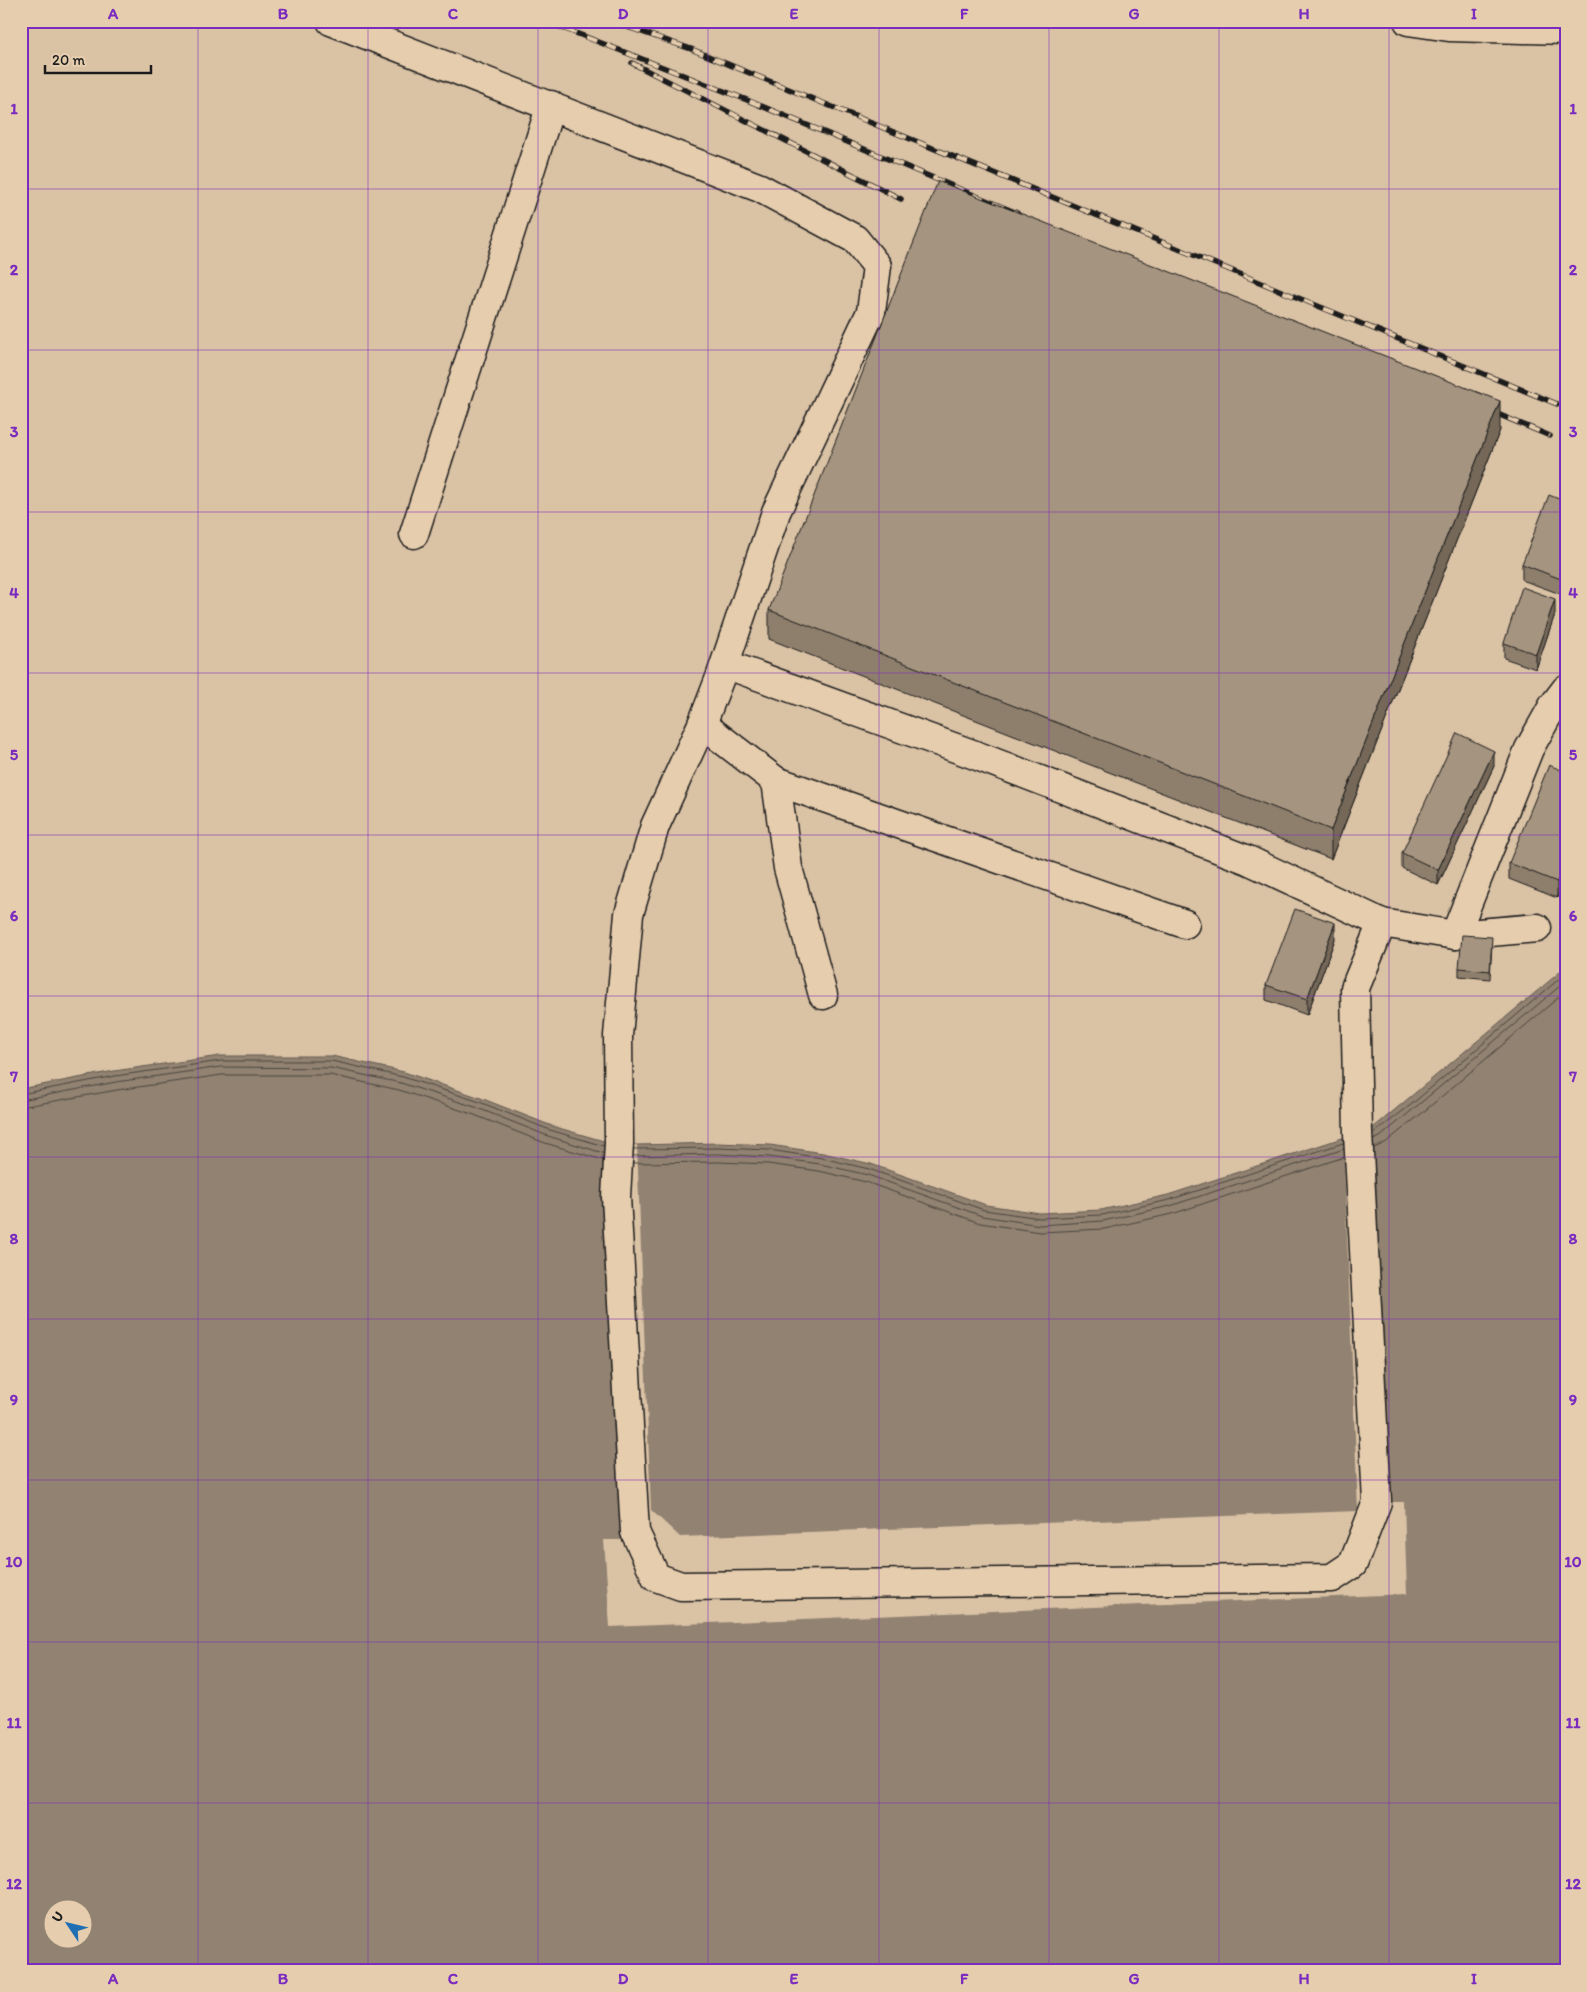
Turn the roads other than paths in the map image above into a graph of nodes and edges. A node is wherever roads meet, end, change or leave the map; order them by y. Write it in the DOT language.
graph roads {
  1 [pos="331,21"];
  2 [pos="1408,21"];
  3 [pos="1566,30"];
  4 [pos="551,105"];
  5 [pos="414,534"];
  6 [pos="725,664"];
  7 [pos="1566,689"];
  8 [pos="702,724"];
  9 [pos="776,781"];
  10 [pos="1382,922"];
  11 [pos="1185,924"];
  12 [pos="1538,928"];
  13 [pos="1455,935"];
  14 [pos="823,995"];
  1 -- 4 [label="main road"];
  2 -- 3 [label="main road"];
  4 -- 5 [label="main road"];
  4 -- 6 [label="main road"];
  6 -- 8 [label="main road"];
  6 -- 10 [label="main road"];
  7 -- 13 [label="main road"];
  8 -- 9 [label="main road"];
  8 -- 10 [label="main road"];
  9 -- 11 [label="main road"];
  9 -- 14 [label="main road"];
  10 -- 13 [label="main road"];
  12 -- 13 [label="main road"];
}
